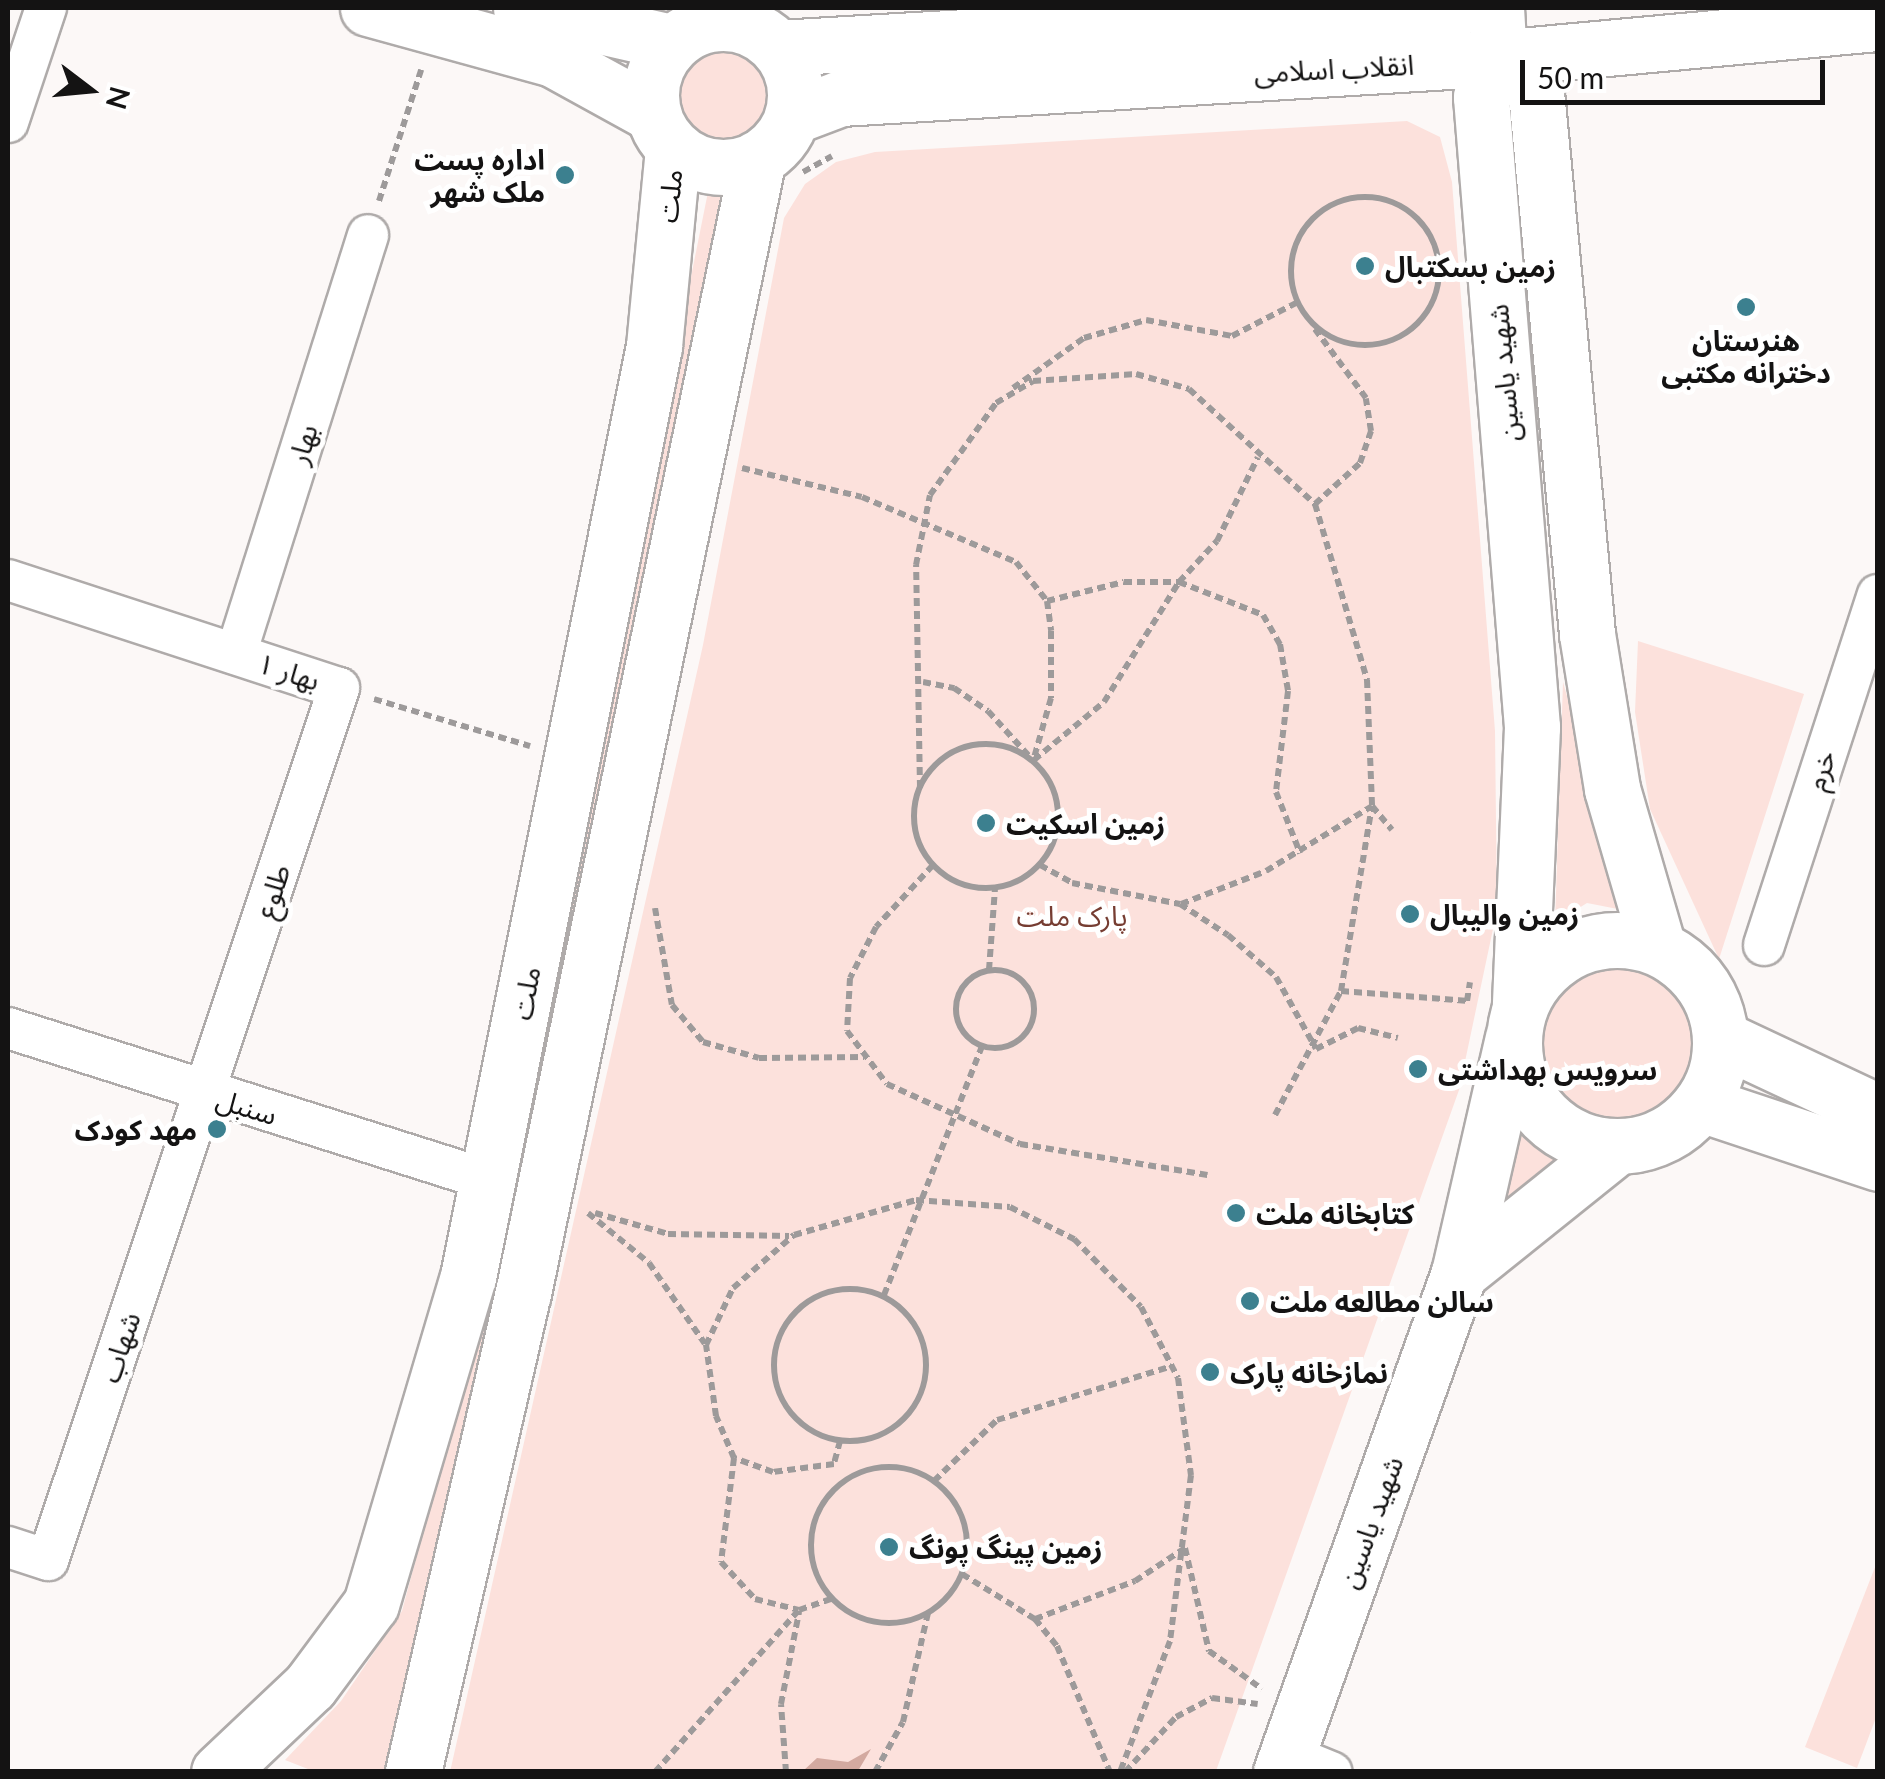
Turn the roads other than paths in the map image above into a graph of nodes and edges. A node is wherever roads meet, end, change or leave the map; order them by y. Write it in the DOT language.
graph roads {
  1 [pos="46,8"];
  2 [pos="368,8"];
  3 [pos="1458,8"];
  4 [pos="554,12"];
  5 [pos="1878,23"];
  6 [pos="1497,33"];
  7 [pos="671,42"];
  8 [pos="778,48"];
  9 [pos="793,116"];
  10 [pos="8,122"];
  11 [pos="663,131"];
  12 [pos="775,168"];
  13 [pos="368,234"];
  14 [pos="8,580"];
  15 [pos="1876,606"];
  16 [pos="236,654"];
  17 [pos="340,688"];
  18 [pos="1764,944"];
  19 [pos="1658,948"];
  20 [pos="1517,1023"];
  21 [pos="8,1028"];
  22 [pos="1720,1038"];
  23 [pos="204,1093"];
  24 [pos="1701,1104"];
  25 [pos="1878,1112"];
  26 [pos="1616,1147"];
  27 [pos="1878,1162"];
  28 [pos="488,1180"];
  29 [pos="1459,1273"];
  30 [pos="8,1547"];
  31 [pos="1300,1751"];
  32 [pos="219,1772"];
  33 [pos="413,1772"];
  1 -- 10 [label="street"];
  2 -- 11 [label="street"];
  3 -- 8 [label="street, انقلاب اسلامی"];
  4 -- 7 [label="street"];
  5 -- 6 [label="street, انقلاب اسلامی"];
  6 -- 9 [label="street, انقلاب اسلامی"];
  6 -- 19 [label="street"];
  6 -- 20 [label="street, شهید یاسین"];
  7 -- 8 [label="street"];
  7 -- 11 [label="street"];
  8 -- 9 [label="street"];
  9 -- 12 [label="street"];
  11 -- 12 [label="street"];
  11 -- 28 [label="street, ملت"];
  12 -- 33 [label="street"];
  13 -- 16 [label="street, بهار"];
  14 -- 16 [label="street, بهار ۱"];
  15 -- 18 [label="street, خرم"];
  16 -- 17 [label="street, بهار ۱"];
  17 -- 23 [label="street, طلوع"];
  19 -- 20 [label="street, شهید یاسین"];
  19 -- 22 [label="street"];
  20 -- 26 [label="street, شهید یاسین"];
  20 -- 29 [label="street, شهید یاسین"];
  21 -- 23 [label="street, سنبل"];
  22 -- 24 [label="street"];
  22 -- 25 [label="street"];
  23 -- 28 [label="street, سنبل"];
  23 -- 30 [label="street, شهاب"];
  24 -- 26 [label="street"];
  24 -- 27 [label="street"];
  26 -- 29 [label="street"];
  28 -- 32 [label="street, ملت"];
  29 -- 31 [label="street, شهید یاسین"];
}
